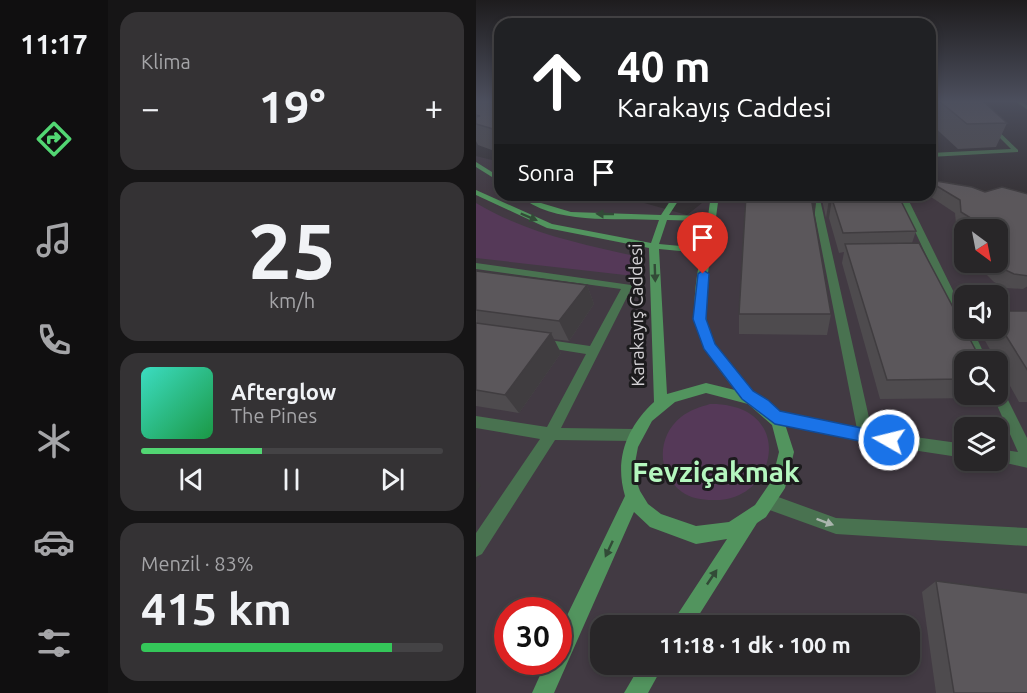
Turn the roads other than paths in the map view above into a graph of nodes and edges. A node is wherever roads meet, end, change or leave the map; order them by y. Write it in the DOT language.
graph roads {
  1 [pos="998,132"];
  2 [pos="1016,151"];
  3 [pos="1028,151"];
  4 [pos="936,155"];
  5 [pos="476,164"];
  6 [pos="494,176"];
  7 [pos="476,192"];
  8 [pos="494,200"];
  9 [pos="496,201"];
  10 [pos="532,201"];
  11 [pos="674,201"];
  12 [pos="715,201"];
  13 [pos="817,201"];
  14 [pos="905,201"];
  15 [pos="664,216"];
  16 [pos="714,219"];
  17 [pos="654,246"];
  18 [pos="706,251"];
  19 [pos="920,256"];
  20 [pos="931,256"];
  21 [pos="476,266"];
  22 [pos="954,298"];
  23 [pos="535,342"];
  24 [pos="594,351"];
  25 [pos="747,395"];
  26 [pos="661,404"];
  27 [pos="1003,405"];
  28 [pos="775,417"];
  29 [pos="476,422"];
  30 [pos="551,434"];
  31 [pos="634,435"];
  32 [pos="866,437"];
  33 [pos="954,449"];
  34 [pos="1008,457"];
  35 [pos="1028,459"];
  36 [pos="633,496"];
  37 [pos="770,502"];
  38 [pos="750,520"];
  39 [pos="1028,537"];
  40 [pos="476,548"];
  41 [pos="687,615"];
  42 [pos="572,629"];
  43 [pos="551,675"];
  44 [pos="647,675"];
  45 [pos="543,693"];
  46 [pos="635,693"];
  1 -- 2 [label="street"];
  2 -- 3 [label="street"];
  2 -- 4 [label="street"];
  5 -- 6 [label="main road"];
  7 -- 8 [label="main road, one-way"];
  9 -- 17 [label="main road, one-way"];
  15 -- 10 [label="main road, one-way"];
  11 -- 15 [label="main road, Karakayış Caddesi"];
  12 -- 16 [label="main road"];
  13 -- 32 [label="street"];
  14 -- 20 [label="street"];
  15 -- 16 [label="main road"];
  15 -- 17 [label="main road, Karakayış Caddesi"];
  16 -- 18 [label="main road"];
  17 -- 18 [label="main road"];
  17 -- 26 [label="main road, Karakayış Caddesi, one-way"];
  18 -- 25 [label="main road"];
  19 -- 20 [label="street"];
  20 -- 22 [label="street"];
  21 -- 24 [label="street"];
  23 -- 24 [label="street"];
  24 -- 30 [label="street"];
  25 -- 26 [label="main road"];
  25 -- 28 [label="main road"];
  26 -- 31 [label="main road"];
  27 -- 35 [label="street"];
  28 -- 32 [label="street"];
  28 -- 37 [label="main road"];
  29 -- 30 [label="street"];
  30 -- 31 [label="street"];
  30 -- 40 [label="street"];
  31 -- 36 [label="main road"];
  32 -- 33 [label="street"];
  34 -- 35 [label="street"];
  36 -- 38 [label="main road"];
  36 -- 42 [label="main road, one-way"];
  37 -- 38 [label="main road"];
  37 -- 39 [label="street, one-way"];
  41 -- 38 [label="main road, one-way"];
  43 -- 45 [label="main road"];
  44 -- 46 [label="main road"];
}
